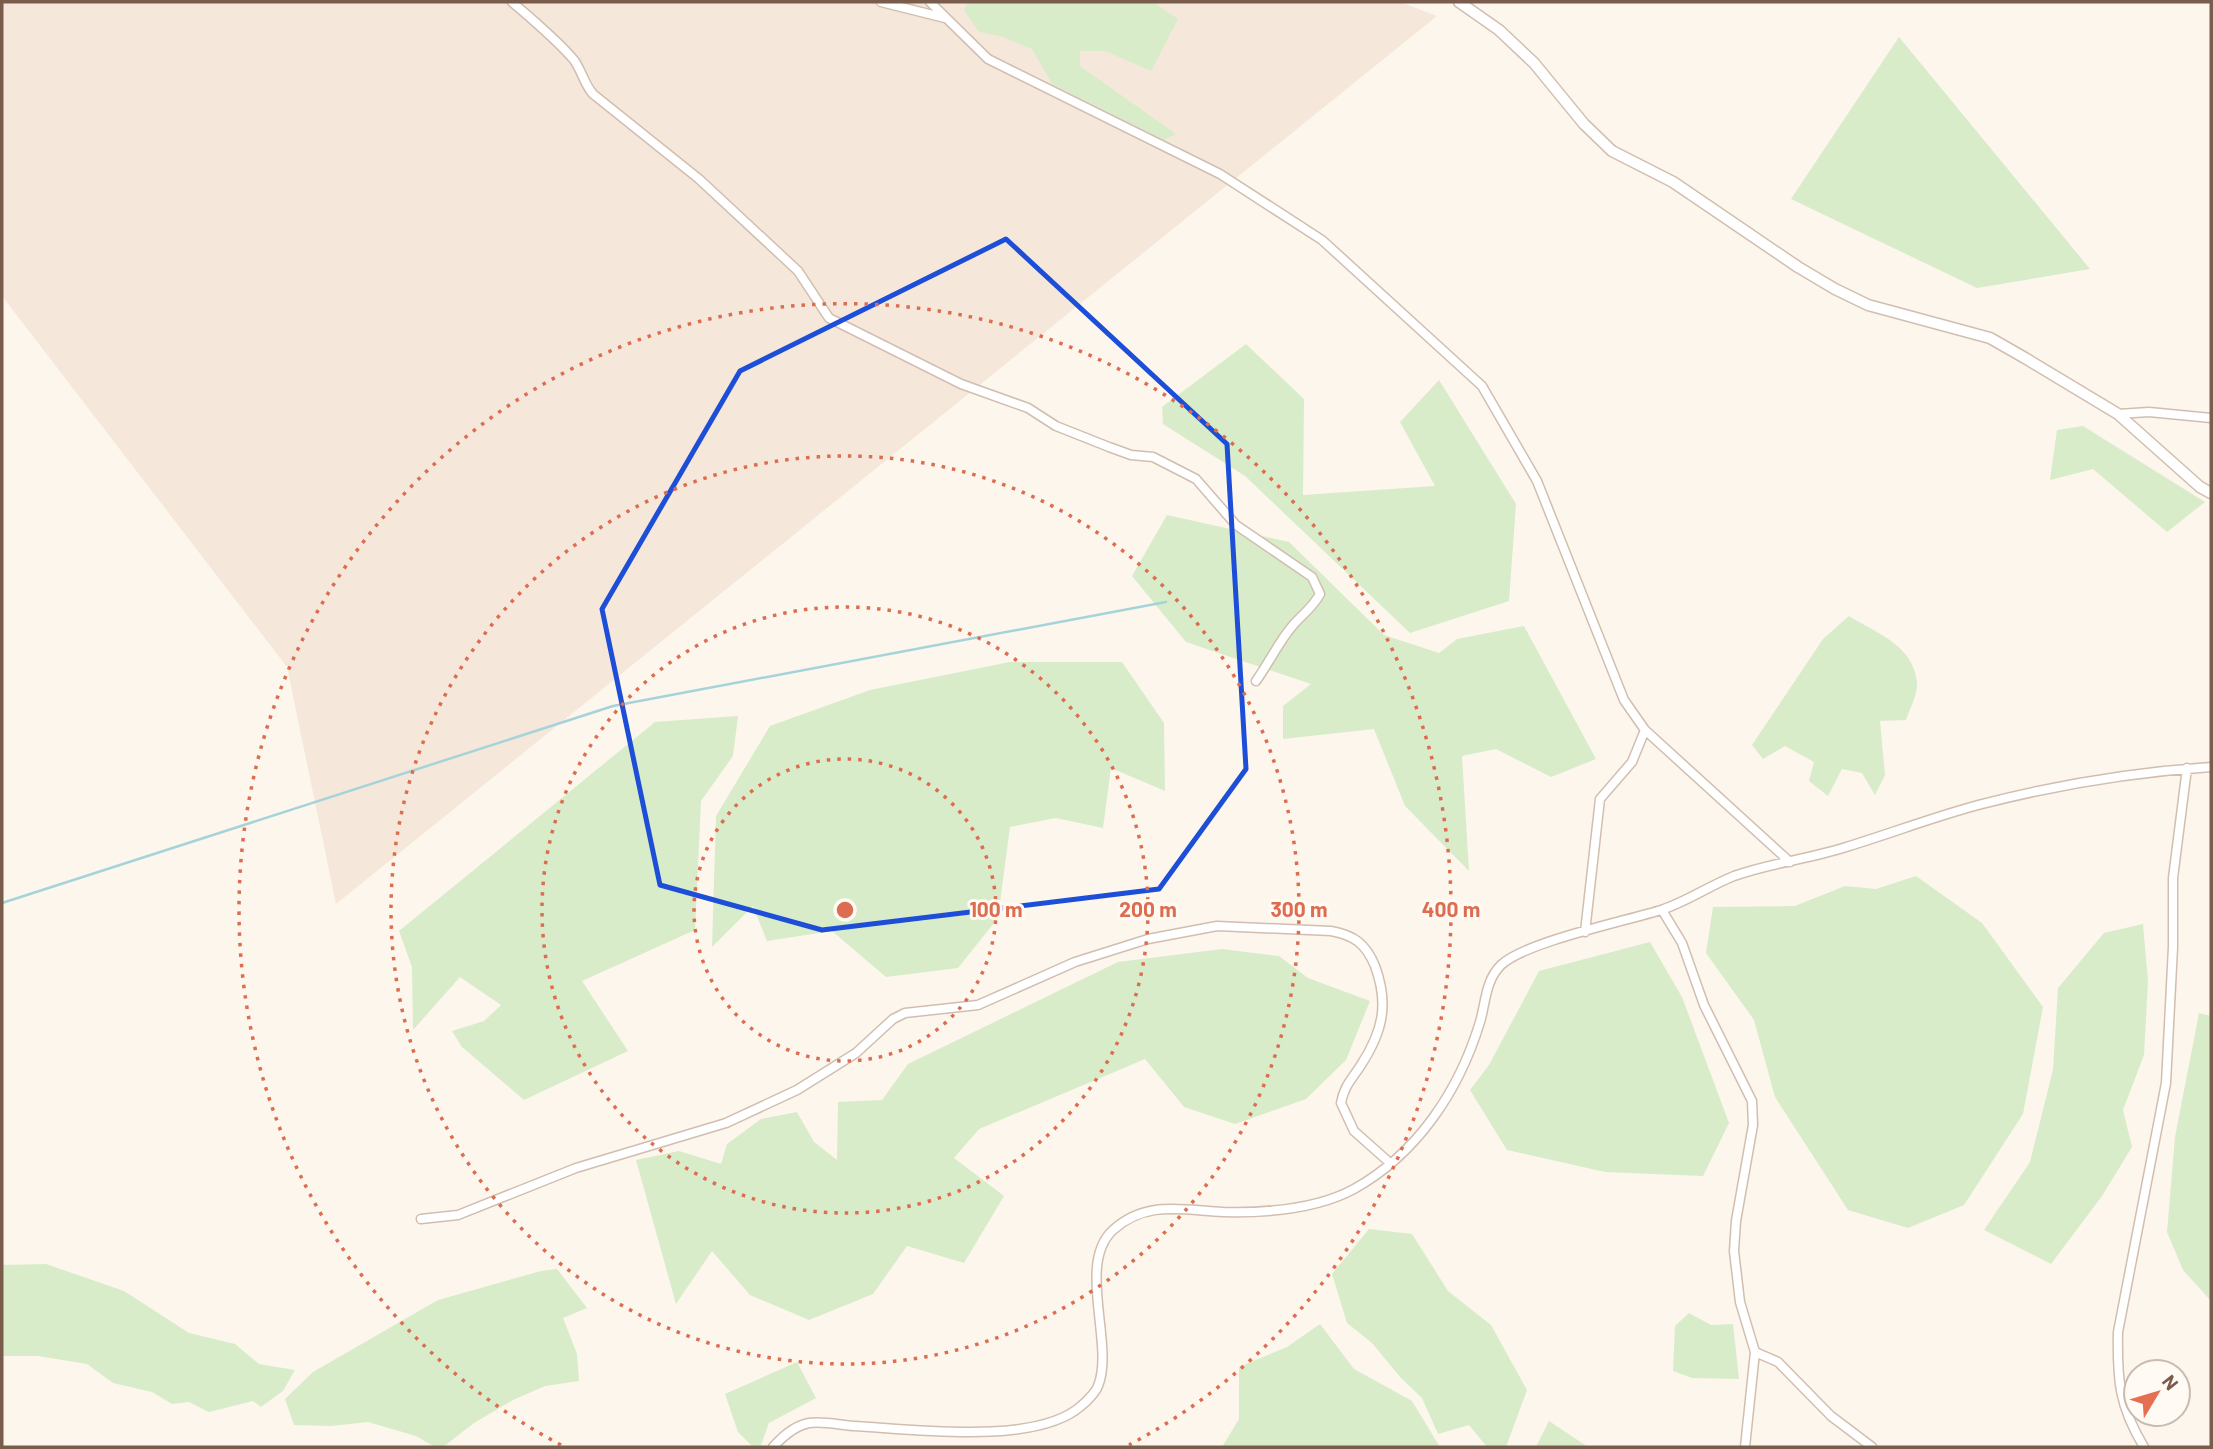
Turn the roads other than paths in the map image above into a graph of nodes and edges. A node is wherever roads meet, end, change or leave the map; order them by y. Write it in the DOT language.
graph roads {
  1 [pos="512,2"];
  2 [pos="881,2"];
  3 [pos="930,2"];
  4 [pos="1459,2"];
  5 [pos="948,19"];
  6 [pos="2118,414"];
  7 [pos="2211,418"];
  8 [pos="2211,493"];
  9 [pos="1256,681"];
  10 [pos="1645,730"];
  11 [pos="2211,767"];
  12 [pos="2186,768"];
  13 [pos="1790,862"];
  14 [pos="1662,909"];
  15 [pos="1585,932"];
  16 [pos="1390,1163"];
  17 [pos="421,1219"];
  18 [pos="1755,1352"];
  19 [pos="773,1447"];
  20 [pos="1745,1447"];
  21 [pos="1872,1447"];
  22 [pos="2144,1447"];
  1 -- 9 [label="street"];
  2 -- 5 [label="street"];
  3 -- 5 [label="street"];
  4 -- 6 [label="street"];
  5 -- 10 [label="street"];
  6 -- 7 [label="street"];
  6 -- 8 [label="street"];
  10 -- 13 [label="street"];
  10 -- 15 [label="street"];
  11 -- 12 [label="street"];
  12 -- 13 [label="street"];
  12 -- 22 [label="street"];
  13 -- 14 [label="street"];
  14 -- 15 [label="street"];
  14 -- 18 [label="street"];
  15 -- 16 [label="street"];
  16 -- 17 [label="street"];
  16 -- 19 [label="street"];
  18 -- 20 [label="street"];
  18 -- 21 [label="street"];
}
